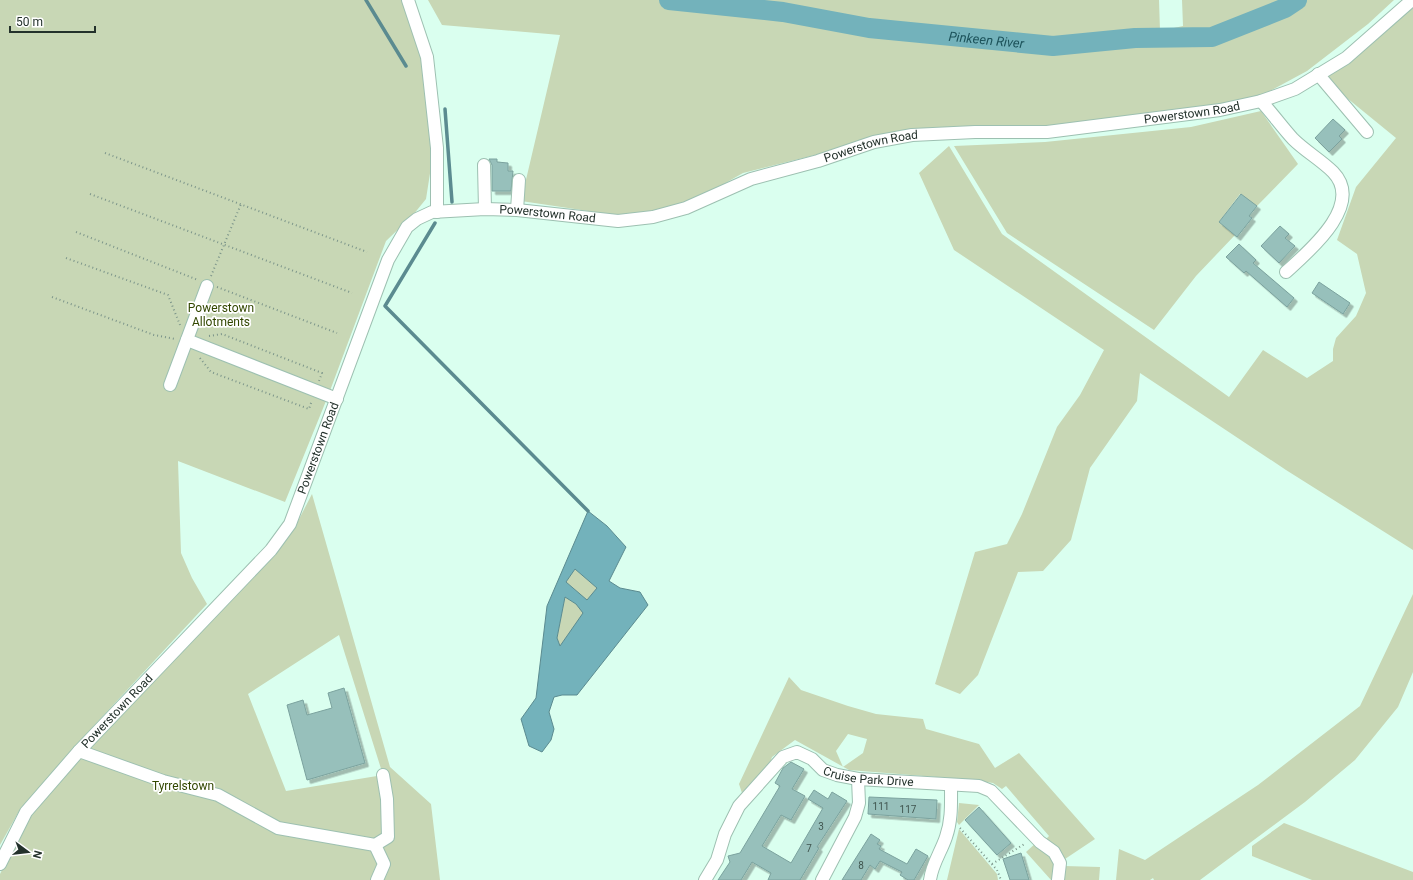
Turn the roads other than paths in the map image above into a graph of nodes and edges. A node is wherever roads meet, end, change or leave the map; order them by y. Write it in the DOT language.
graph roads {
  1 [pos="408,0"];
  2 [pos="1412,0"];
  3 [pos="1318,74"];
  4 [pos="1261,101"];
  5 [pos="1367,132"];
  6 [pos="484,165"];
  7 [pos="519,180"];
  8 [pos="485,210"];
  9 [pos="516,210"];
  10 [pos="438,212"];
  11 [pos="1286,272"];
  12 [pos="207,286"];
  13 [pos="187,340"];
  14 [pos="170,385"];
  15 [pos="337,399"];
  16 [pos="79,751"];
  17 [pos="383,775"];
  18 [pos="858,779"];
  19 [pos="951,785"];
  20 [pos="388,837"];
  21 [pos="375,845"];
  22 [pos="0,864"];
  23 [pos="384,864"];
  24 [pos="378,880"];
  25 [pos="705,880"];
  26 [pos="822,880"];
  27 [pos="930,880"];
  28 [pos="1058,880"];
  1 -- 10 [label="street"];
  2 -- 3 [label="street, Powerstown Road"];
  3 -- 4 [label="street, Powerstown Road"];
  3 -- 5 [label="street"];
  4 -- 9 [label="street, Powerstown Road"];
  4 -- 11 [label="street"];
  6 -- 8 [label="street"];
  7 -- 9 [label="street"];
  8 -- 9 [label="street, Powerstown Road"];
  8 -- 10 [label="street, Powerstown Road"];
  10 -- 15 [label="street, Powerstown Road"];
  12 -- 13 [label="street"];
  13 -- 14 [label="street"];
  13 -- 15 [label="street"];
  15 -- 16 [label="street, Powerstown Road"];
  16 -- 21 [label="street"];
  16 -- 22 [label="street, Powerstown Road"];
  17 -- 20 [label="street"];
  18 -- 19 [label="street, Cruise Park Drive"];
  18 -- 25 [label="street, Cruise Park Drive"];
  18 -- 26 [label="street"];
  19 -- 27 [label="street"];
  19 -- 28 [label="street, Cruise Park Drive"];
  20 -- 21 [label="street"];
  20 -- 23 [label="street"];
  21 -- 23 [label="street"];
  23 -- 24 [label="street"];
}
